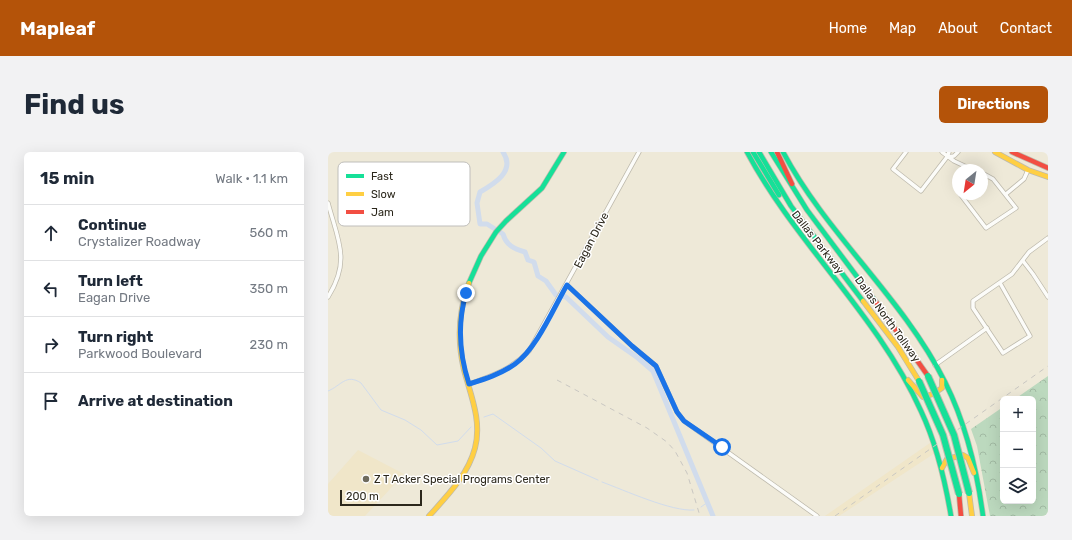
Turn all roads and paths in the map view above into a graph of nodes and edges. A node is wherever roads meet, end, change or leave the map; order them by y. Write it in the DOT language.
graph roads {
  1 [pos="564,152"];
  2 [pos="639,152"];
  3 [pos="747,152"];
  4 [pos="753,152"];
  5 [pos="759,152"];
  6 [pos="771,152"];
  7 [pos="777,152"];
  8 [pos="783,152"];
  9 [pos="906,152"];
  10 [pos="942,152"];
  11 [pos="949,152"];
  12 [pos="958,152"];
  13 [pos="995,152"];
  14 [pos="1012,152"];
  15 [pos="947,157"];
  16 [pos="961,164"];
  17 [pos="1048,168"];
  18 [pos="1028,170"];
  19 [pos="988,176"];
  20 [pos="1048,177"];
  21 [pos="795,194"];
  22 [pos="1006,194"];
  23 [pos="965,200"];
  24 [pos="328,203"];
  25 [pos="802,220"];
  26 [pos="1048,238"];
  27 [pos="1022,261"];
  28 [pos="1000,283"];
  29 [pos="567,285"];
  30 [pos="328,297"];
  31 [pos="1048,297"];
  32 [pos="987,328"];
  33 [pos="935,365"];
  34 [pos="905,378"];
  35 [pos="942,378"];
  36 [pos="469,384"];
  37 [pos="942,468"];
  38 [pos="979,483"];
  39 [pos="429,516"];
  40 [pos="818,516"];
  41 [pos="951,516"];
  42 [pos="962,516"];
  43 [pos="972,516"];
  44 [pos="983,516"];
  1 -- 36 [label="main road"];
  2 -- 29 [label="street, Eagan Drive"];
  3 -- 34 [label="main road, Dallas Parkway"];
  4 -- 25 [label="main road"];
  5 -- 25 [label="main road, Dallas North Tollway"];
  6 -- 21 [label="main road, Dallas North Tollway"];
  7 -- 21 [label="main road"];
  8 -- 33 [label="main road, Dallas Parkway"];
  9 -- 15 [label="street"];
  10 -- 15 [label="street"];
  11 -- 15 [label="street"];
  12 -- 15 [label="street"];
  13 -- 18 [label="main road"];
  14 -- 17 [label="main road"];
  15 -- 16 [label="street"];
  18 -- 20 [label="main road"];
  18 -- 22 [label="street"];
  19 -- 22 [label="street"];
  21 -- 43 [label="main road, Dallas North Tollway, bridge"];
  22 -- 23 [label="street"];
  24 -- 30 [label="street"];
  25 -- 42 [label="main road, Dallas North Tollway, bridge"];
  26 -- 27 [label="street"];
  27 -- 28 [label="street"];
  27 -- 31 [label="street"];
  28 -- 32 [label="street"];
  28 -- 32 [label="street"];
  29 -- 36 [label="street, Eagan Drive"];
  29 -- 40 [label="street"];
  32 -- 33 [label="street"];
  33 -- 35 [label="main road, Dallas Parkway"];
  34 -- 35 [label="main road"];
  34 -- 37 [label="main road, Dallas Parkway"];
  35 -- 38 [label="main road, Dallas Parkway"];
  36 -- 39 [label="main road"];
  37 -- 38 [label="main road"];
  37 -- 41 [label="main road, Dallas Parkway"];
  38 -- 44 [label="main road, Dallas Parkway"];
}
